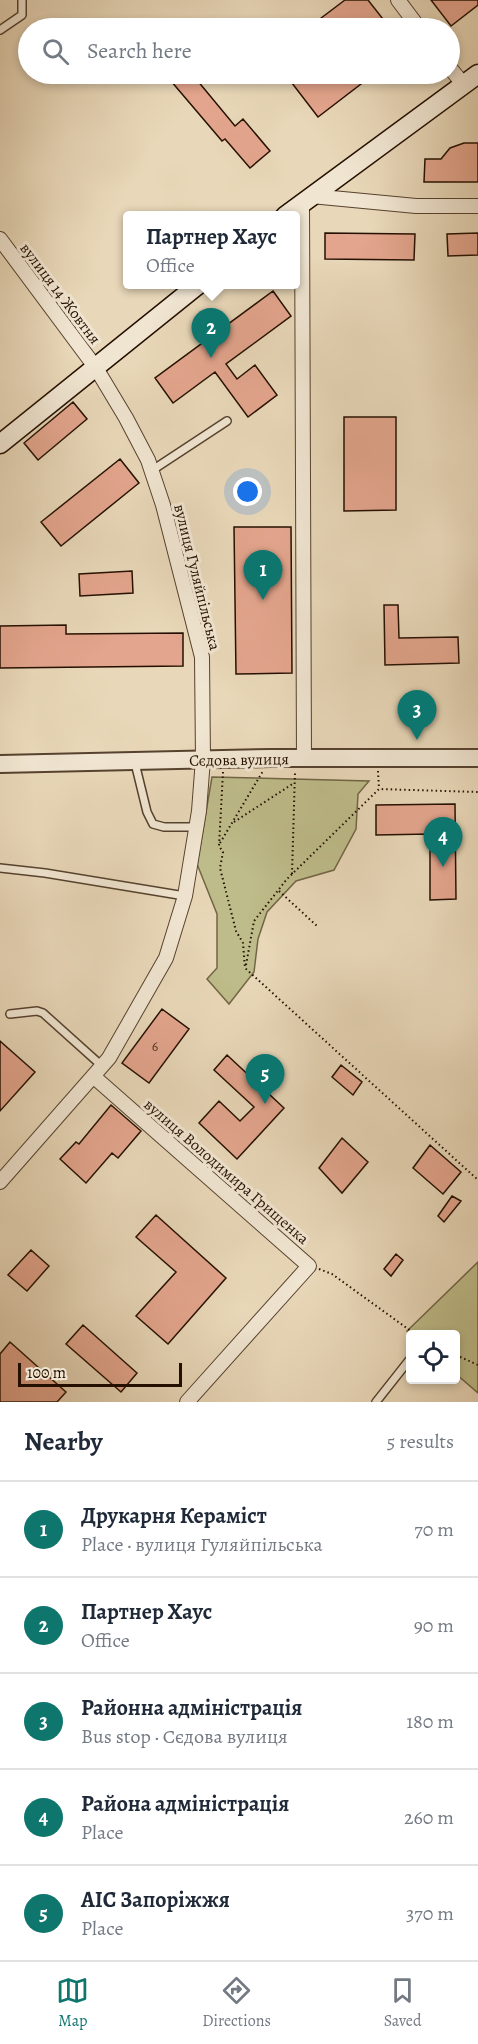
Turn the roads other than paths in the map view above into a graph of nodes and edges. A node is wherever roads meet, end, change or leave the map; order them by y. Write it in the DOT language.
graph roads {
  1 [pos="22,0"];
  2 [pos="398,0"];
  3 [pos="412,18"];
  4 [pos="0,30"];
  5 [pos="471,79"];
  6 [pos="306,200"];
  7 [pos="478,206"];
  8 [pos="292,211"];
  9 [pos="0,239"];
  10 [pos="194,289"];
  11 [pos="96,368"];
  12 [pos="228,421"];
  13 [pos="0,444"];
  14 [pos="151,471"];
  15 [pos="300,758"];
  16 [pos="478,758"];
  17 [pos="204,759"];
  18 [pos="135,761"];
  19 [pos="0,764"];
  20 [pos="196,827"];
  21 [pos="0,868"];
  22 [pos="185,896"];
  23 [pos="10,1014"];
  24 [pos="98,1071"];
  25 [pos="0,1182"];
  26 [pos="406,1365"];
  27 [pos="187,1402"];
  28 [pos="376,1402"];
  1 -- 4 [label="lane"];
  2 -- 3 [label="street"];
  5 -- 6 [label="main road"];
  6 -- 7 [label="street"];
  6 -- 8 [label="main road"];
  6 -- 15 [label="street"];
  9 -- 11 [label="street, вулиця 14 Жовтня"];
  10 -- 11 [label="main road"];
  11 -- 13 [label="main road"];
  11 -- 14 [label="street, вулиця Гуляйпільська"];
  12 -- 14 [label="lane"];
  14 -- 17 [label="street, вулиця Гуляйпільська"];
  15 -- 16 [label="street, Сєдова вулиця"];
  15 -- 17 [label="street, Сєдова вулиця"];
  17 -- 18 [label="street, Сєдова вулиця"];
  17 -- 20 [label="street, вулиця Гуляйпільська"];
  18 -- 19 [label="street, Сєдова вулиця"];
  18 -- 20 [label="lane"];
  20 -- 22 [label="street, вулиця Гуляйпільська"];
  21 -- 22 [label="lane"];
  22 -- 24 [label="street, вулиця Гуляйпільська"];
  23 -- 24 [label="lane"];
  24 -- 25 [label="street, вулиця Гуляйпільська"];
  24 -- 27 [label="street, вулиця Володимира Грищенка"];
  26 -- 28 [label="lane"];
}
